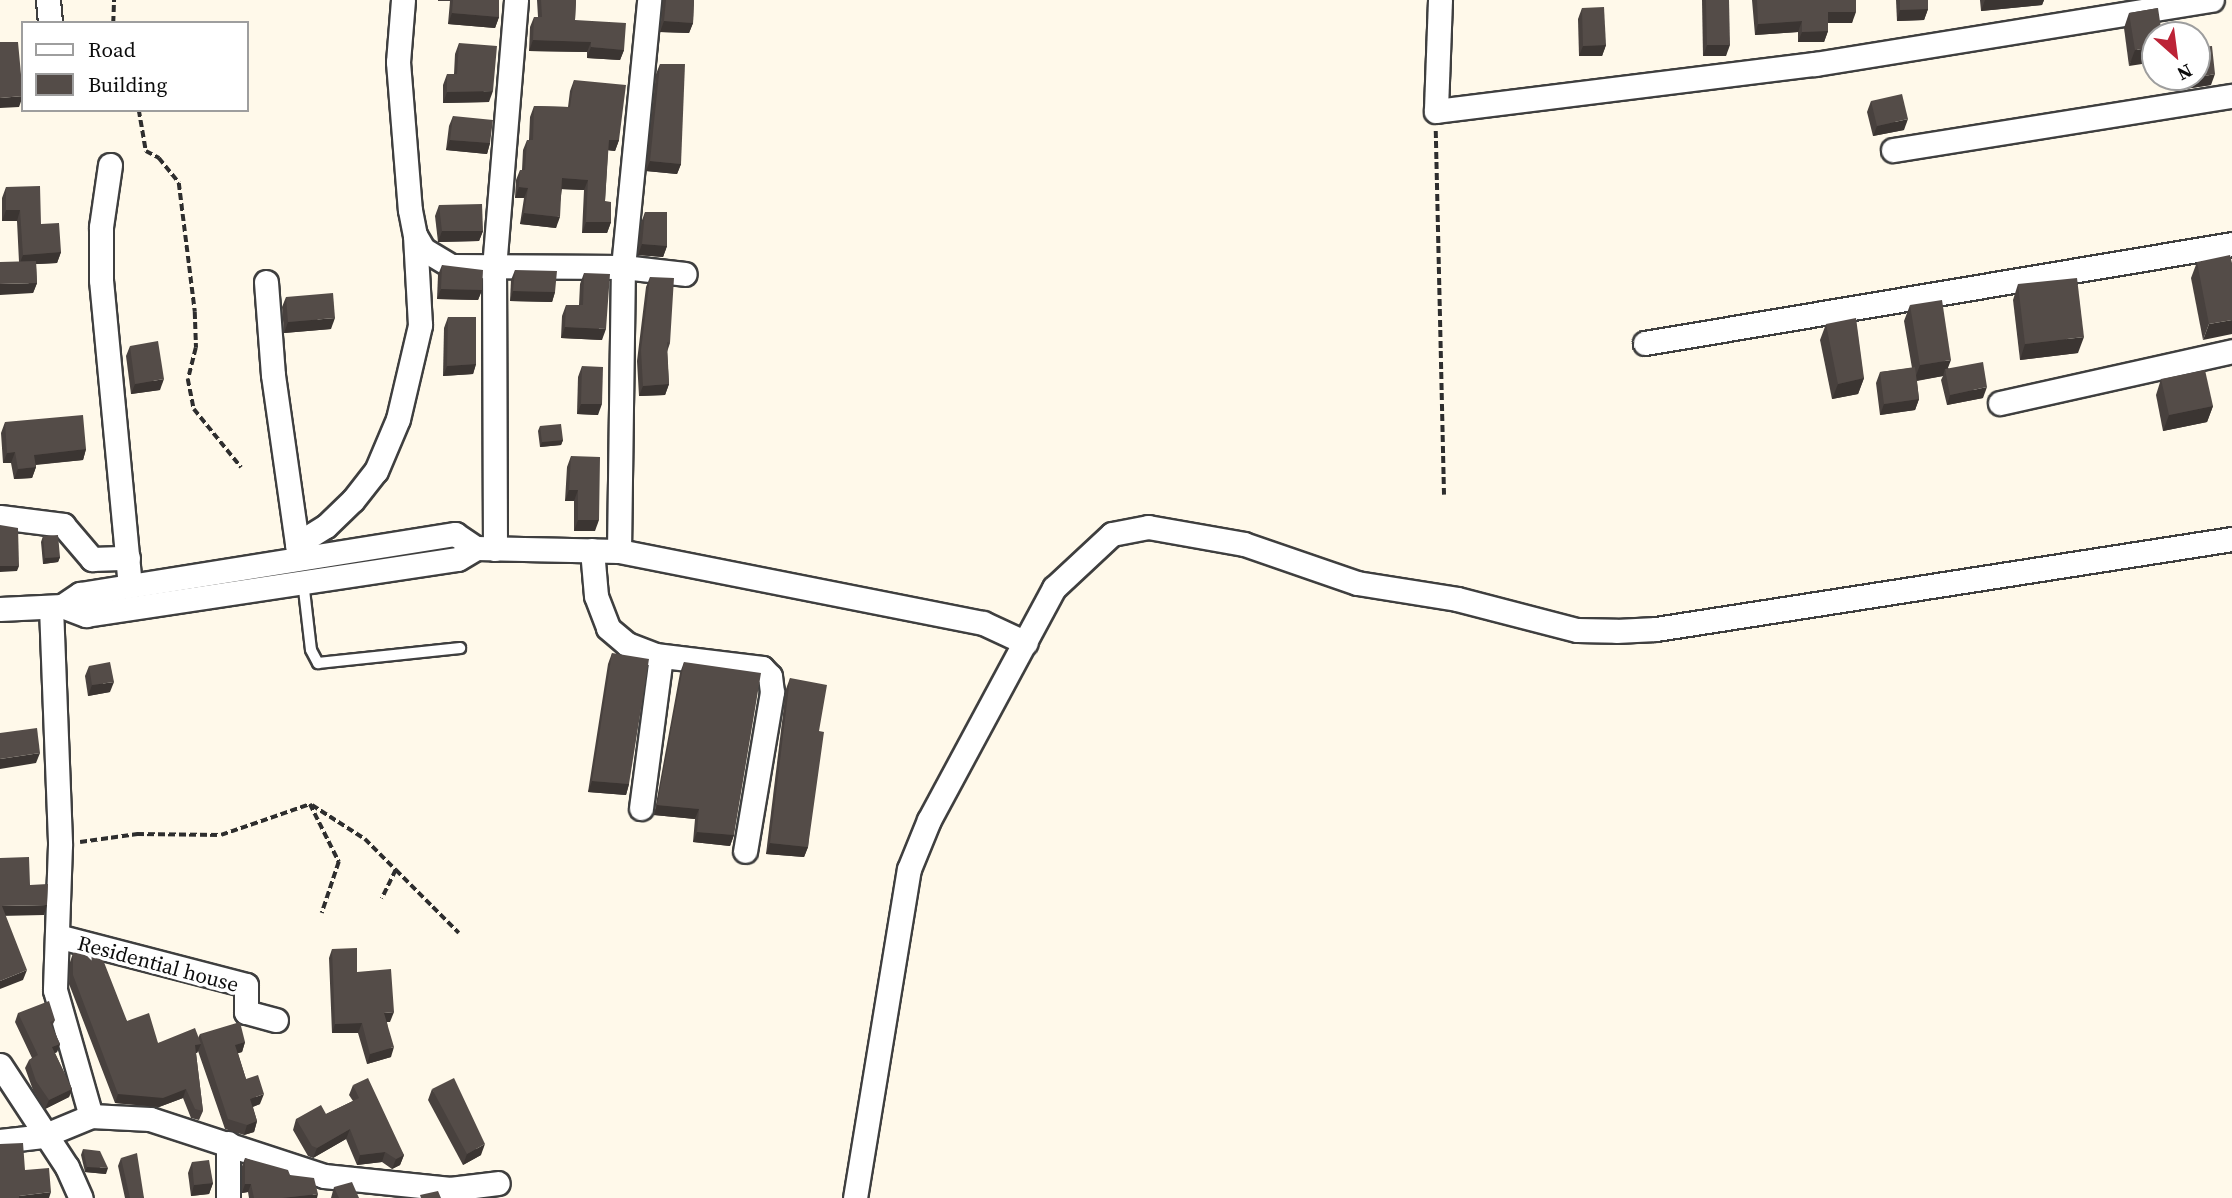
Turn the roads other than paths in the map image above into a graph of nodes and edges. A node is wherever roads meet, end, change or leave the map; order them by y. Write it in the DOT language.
graph roads {
  1 [pos="48,0"];
  2 [pos="403,0"];
  3 [pos="516,0"];
  4 [pos="649,0"];
  5 [pos="1440,0"];
  6 [pos="2212,0"];
  7 [pos="50,21"];
  8 [pos="2232,96"];
  9 [pos="1893,150"];
  10 [pos="110,165"];
  11 [pos="415,235"];
  12 [pos="2232,244"];
  13 [pos="624,267"];
  14 [pos="494,268"];
  15 [pos="685,274"];
  16 [pos="266,282"];
  17 [pos="1645,343"];
  18 [pos="2232,351"];
  19 [pos="2000,403"];
  20 [pos="0,517"];
  21 [pos="2232,540"];
  22 [pos="486,548"];
  23 [pos="592,550"];
  24 [pos="620,551"];
  25 [pos="128,558"];
  26 [pos="102,562"];
  27 [pos="300,562"];
  28 [pos="130,586"];
  29 [pos="104,590"];
  30 [pos="57,607"];
  31 [pos="0,609"];
  32 [pos="1013,637"];
  33 [pos="460,648"];
  34 [pos="661,656"];
  35 [pos="641,808"];
  36 [pos="745,851"];
  37 [pos="57,936"];
  38 [pos="276,1020"];
  39 [pos="0,1065"];
  40 [pos="91,1116"];
  41 [pos="43,1136"];
  42 [pos="0,1140"];
  43 [pos="228,1143"];
  44 [pos="498,1183"];
  45 [pos="81,1198"];
  46 [pos="228,1198"];
  47 [pos="855,1198"];
  1 -- 7 [label="street"];
  2 -- 11 [label="street"];
  3 -- 14 [label="street"];
  4 -- 13 [label="street"];
  5 -- 6 [label="street"];
  8 -- 9 [label="street"];
  10 -- 25 [label="street"];
  11 -- 14 [label="street"];
  11 -- 27 [label="street"];
  12 -- 17 [label="street"];
  13 -- 14 [label="street"];
  13 -- 15 [label="street"];
  13 -- 24 [label="street"];
  14 -- 22 [label="street"];
  16 -- 27 [label="street"];
  18 -- 19 [label="street"];
  20 -- 26 [label="street"];
  21 -- 32 [label="street"];
  22 -- 23 [label="street"];
  22 -- 27 [label="street"];
  23 -- 24 [label="street"];
  23 -- 34 [label="street"];
  24 -- 32 [label="street"];
  25 -- 26 [label="street"];
  25 -- 28 [label="street"];
  26 -- 29 [label="street"];
  27 -- 28 [label="street"];
  27 -- 30 [label="street"];
  27 -- 33 [label="lane"];
  28 -- 29 [label="street"];
  29 -- 30 [label="street"];
  30 -- 31 [label="street"];
  30 -- 37 [label="street"];
  32 -- 47 [label="street"];
  34 -- 35 [label="street"];
  34 -- 36 [label="street"];
  37 -- 38 [label="street, Residential house"];
  37 -- 40 [label="street"];
  39 -- 41 [label="street"];
  40 -- 41 [label="street"];
  40 -- 43 [label="street"];
  41 -- 42 [label="street"];
  41 -- 45 [label="street"];
  43 -- 44 [label="street"];
  43 -- 46 [label="street"];
}
